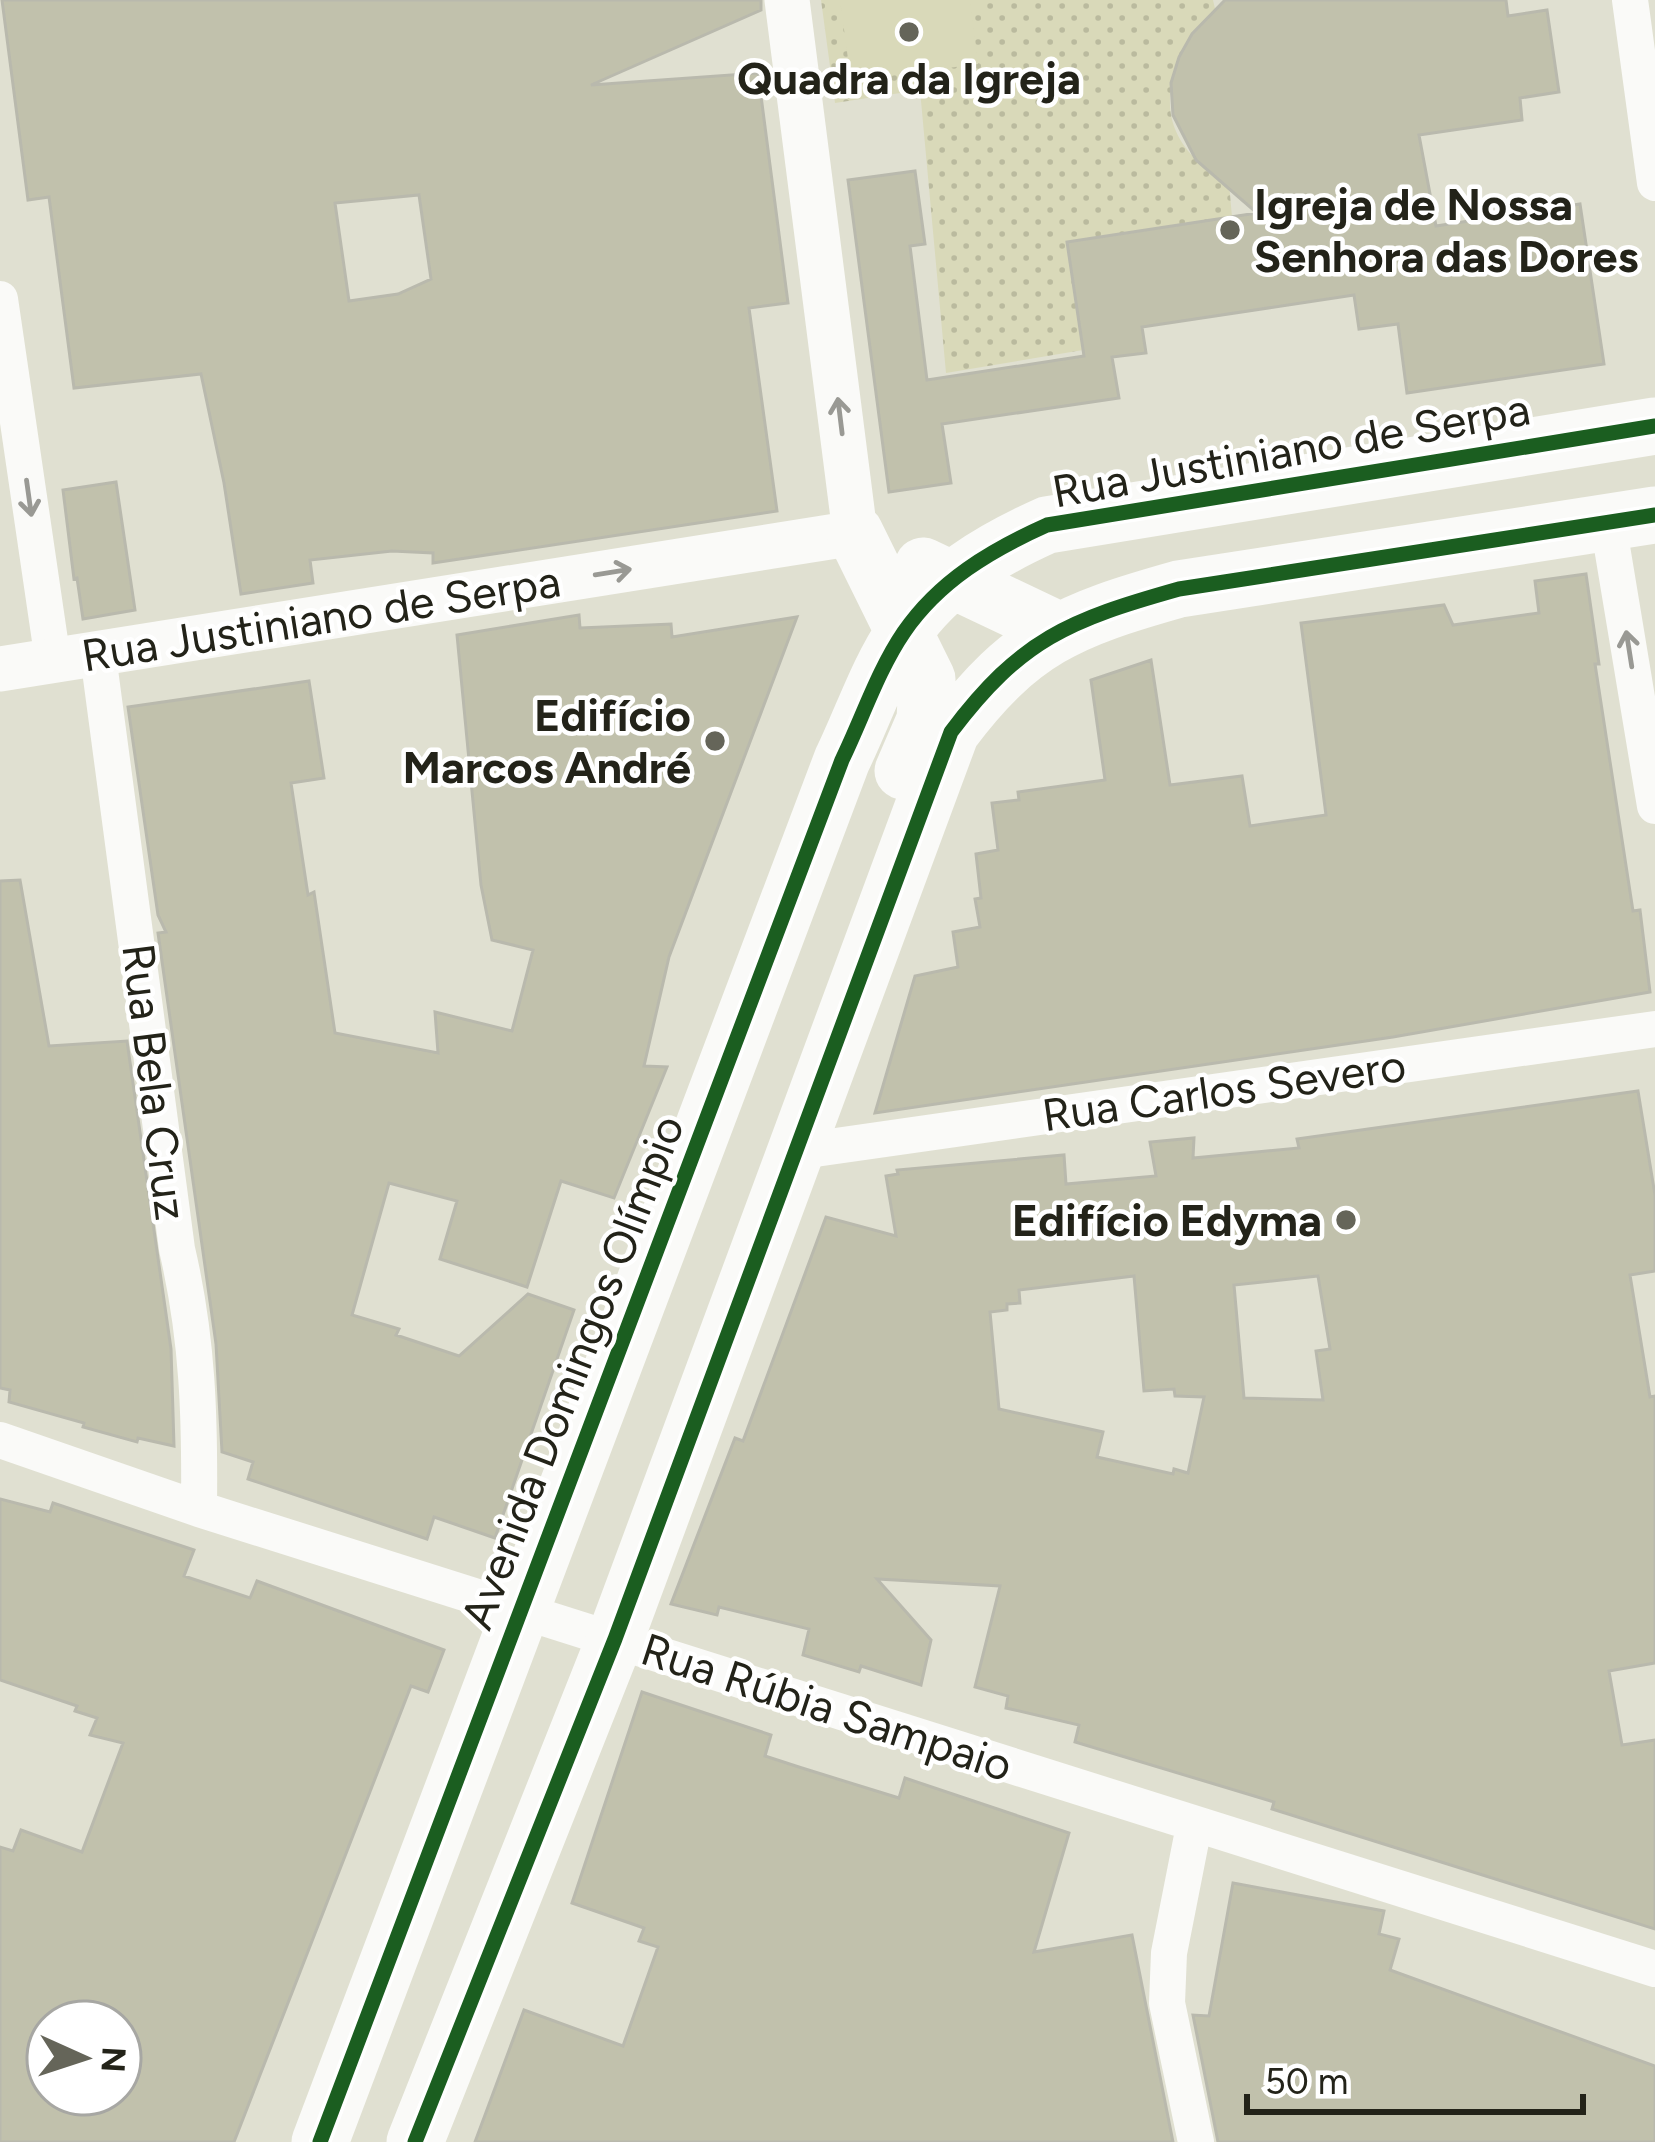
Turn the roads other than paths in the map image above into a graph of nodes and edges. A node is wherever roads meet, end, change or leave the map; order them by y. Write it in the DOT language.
graph roads {
  1 [pos="788,0"];
  2 [pos="1630,0"];
  3 [pos="1655,183"];
  4 [pos="0,299"];
  5 [pos="1655,426"];
  6 [pos="1631,519"];
  7 [pos="854,532"];
  8 [pos="951,579"];
  9 [pos="1058,630"];
  10 [pos="904,633"];
  11 [pos="98,655"];
  12 [pos="53,661"];
  13 [pos="0,669"];
  14 [pos="1655,806"];
  15 [pos="1655,1029"];
  16 [pos="832,1053"];
  17 [pos="794,1152"];
  18 [pos="0,1440"];
  19 [pos="199,1509"];
  20 [pos="521,1608"];
  21 [pos="614,1639"];
  22 [pos="1194,1826"];
  23 [pos="1655,1969"];
  24 [pos="320,2142"];
  25 [pos="415,2142"];
  26 [pos="1196,2142"];
  7 -- 1 [label="street, one-way"];
  2 -- 3 [label="street"];
  4 -- 12 [label="street, one-way"];
  5 -- 8 [label="main road, Rua Justiniano de Serpa"];
  6 -- 9 [label="main road"];
  14 -- 6 [label="street, one-way"];
  7 -- 8 [label="main road"];
  7 -- 10 [label="main road"];
  11 -- 7 [label="street, Rua Justiniano de Serpa, one-way"];
  8 -- 9 [label="main road"];
  8 -- 10 [label="main road, Rua Justiniano de Serpa"];
  9 -- 16 [label="main road"];
  10 -- 16 [label="main road"];
  10 -- 20 [label="main road, Avenida Domingos Olímpio"];
  11 -- 12 [label="street, Rua Justiniano de Serpa"];
  11 -- 19 [label="street, Rua Bela Cruz"];
  12 -- 13 [label="street, Rua Justiniano de Serpa"];
  15 -- 17 [label="street, Rua Carlos Severo"];
  16 -- 17 [label="main road"];
  17 -- 21 [label="main road"];
  18 -- 19 [label="street, Rua Rúbia Sampaio"];
  19 -- 20 [label="street, Rua Rúbia Sampaio"];
  20 -- 21 [label="street, Rua Rúbia Sampaio"];
  20 -- 24 [label="main road, Avenida Domingos Olímpio"];
  21 -- 22 [label="street, Rua Rúbia Sampaio"];
  21 -- 25 [label="main road"];
  22 -- 23 [label="street, Rua Rúbia Sampaio"];
  22 -- 26 [label="street"];
}
